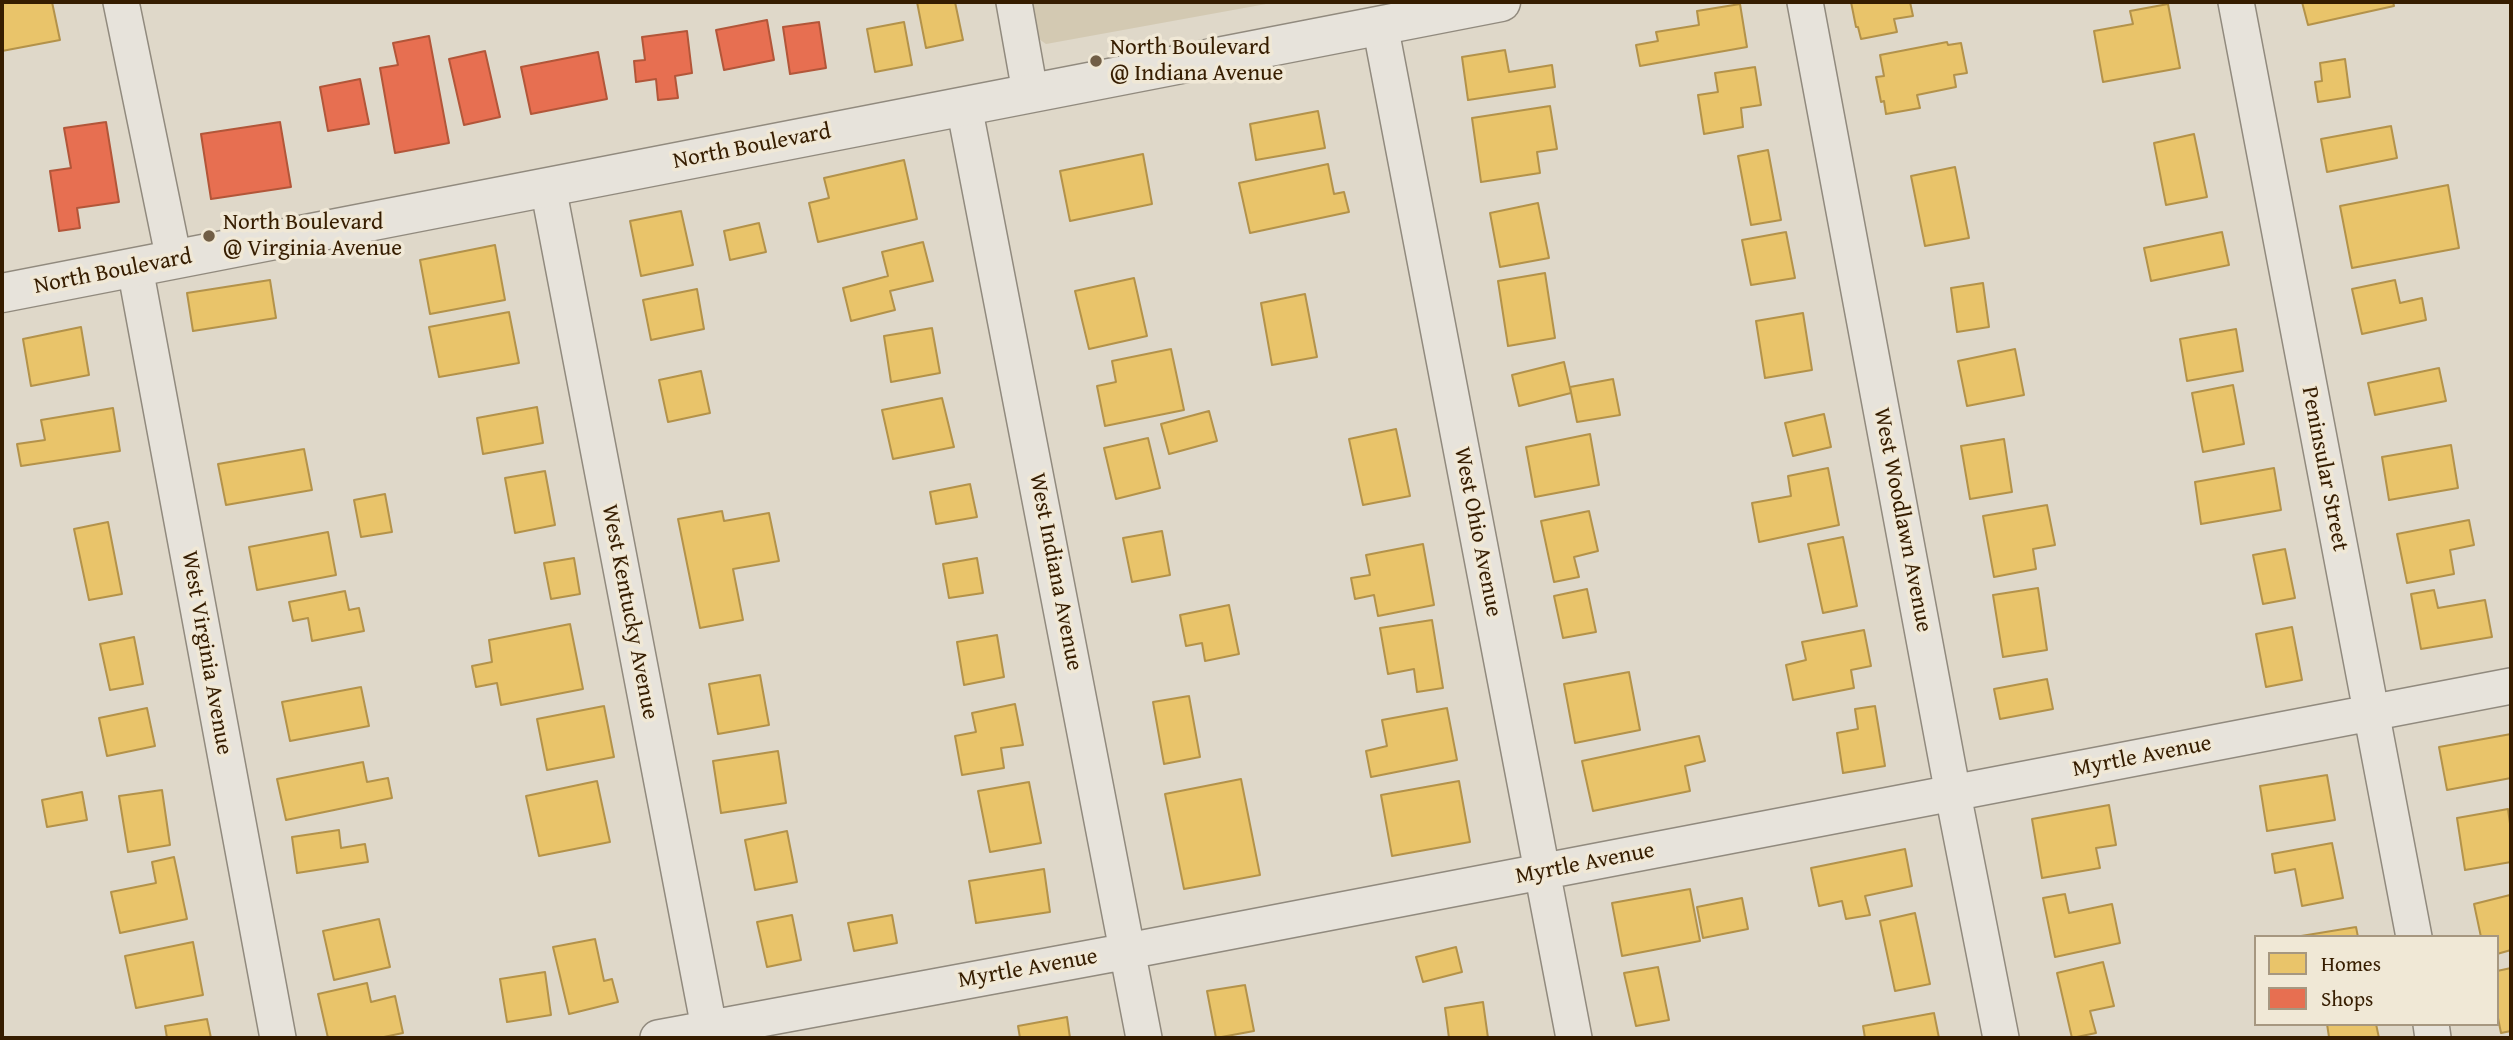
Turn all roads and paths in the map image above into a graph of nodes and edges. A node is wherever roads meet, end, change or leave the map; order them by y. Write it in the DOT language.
graph roads {
  1 [pos="121,2"];
  2 [pos="1014,2"];
  3 [pos="1501,2"];
  4 [pos="1805,2"];
  5 [pos="2236,2"];
  6 [pos="1380,25"];
  7 [pos="1030,92"];
  8 [pos="964,106"];
  9 [pos="548,187"];
  10 [pos="174,260"];
  11 [pos="135,268"];
  12 [pos="2,293"];
  13 [pos="2511,686"];
  14 [pos="2370,712"];
  15 [pos="1953,794"];
  16 [pos="1543,872"];
  17 [pos="2414,935"];
  18 [pos="1128,951"];
  19 [pos="710,1033"];
  20 [pos="278,1038"];
  21 [pos="658,1038"];
  22 [pos="1144,1038"];
  23 [pos="1574,1038"];
  24 [pos="2001,1038"];
  1 -- 10 [label="street"];
  2 -- 7 [label="street"];
  3 -- 6 [label="street, North Boulevard"];
  4 -- 15 [label="street, West Woodlawn Avenue"];
  5 -- 14 [label="street, Peninsular Street"];
  6 -- 7 [label="street, North Boulevard"];
  6 -- 16 [label="street, West Ohio Avenue"];
  7 -- 8 [label="street, North Boulevard"];
  8 -- 9 [label="street, North Boulevard"];
  8 -- 18 [label="street, West Indiana Avenue"];
  9 -- 10 [label="street, North Boulevard"];
  9 -- 19 [label="street, West Kentucky Avenue"];
  10 -- 11 [label="street, North Boulevard"];
  11 -- 12 [label="street, North Boulevard"];
  11 -- 20 [label="street, West Virginia Avenue"];
  13 -- 14 [label="street, Myrtle Avenue"];
  14 -- 15 [label="street, Myrtle Avenue"];
  14 -- 17 [label="street, Peninsular Street"];
  15 -- 16 [label="street, Myrtle Avenue"];
  15 -- 24 [label="street, West Woodlawn Avenue"];
  16 -- 18 [label="street, Myrtle Avenue"];
  16 -- 23 [label="street, West Ohio Avenue"];
  18 -- 19 [label="street, Myrtle Avenue"];
  18 -- 22 [label="street, West Indiana Avenue"];
  19 -- 21 [label="street, Myrtle Avenue"];
}
